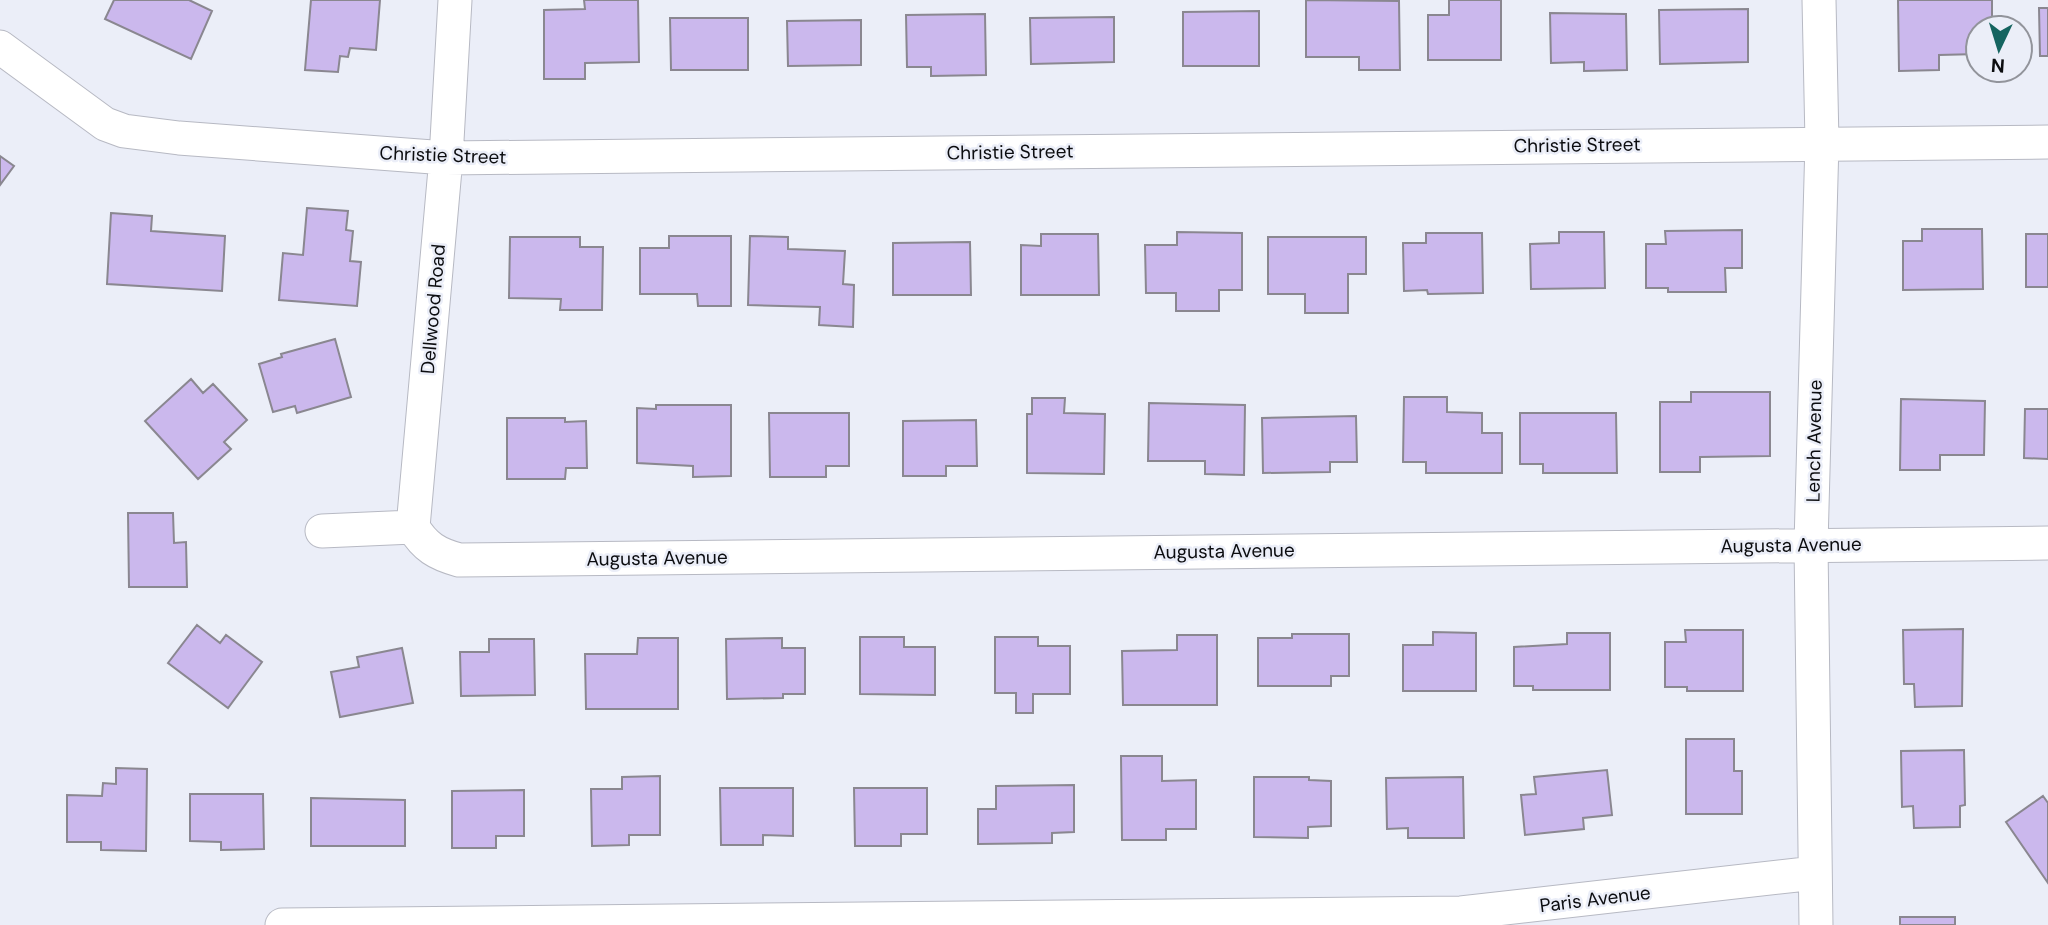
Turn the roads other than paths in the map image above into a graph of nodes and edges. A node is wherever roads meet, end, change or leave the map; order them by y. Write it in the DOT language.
graph roads {
  1 [pos="455,0"];
  2 [pos="1819,0"];
  3 [pos="0,47"];
  4 [pos="1822,142"];
  5 [pos="2048,142"];
  6 [pos="446,158"];
  7 [pos="413,527"];
  8 [pos="322,531"];
  9 [pos="2048,543"];
  10 [pos="1811,544"];
  11 [pos="1815,873"];
  12 [pos="282,925"];
  13 [pos="1816,925"];
  1 -- 6 [label="street, Dellwood Road"];
  2 -- 4 [label="street, Lench Avenue"];
  3 -- 6 [label="street, Christie Street"];
  4 -- 5 [label="street, Christie Street"];
  4 -- 6 [label="street, Christie Street"];
  4 -- 10 [label="street, Lench Avenue"];
  6 -- 7 [label="street, Dellwood Road"];
  7 -- 8 [label="street"];
  7 -- 10 [label="street, Augusta Avenue"];
  9 -- 10 [label="street, Augusta Avenue"];
  10 -- 11 [label="street, Lench Avenue"];
  11 -- 12 [label="street, Paris Avenue"];
  11 -- 13 [label="street, Lench Avenue"];
}
